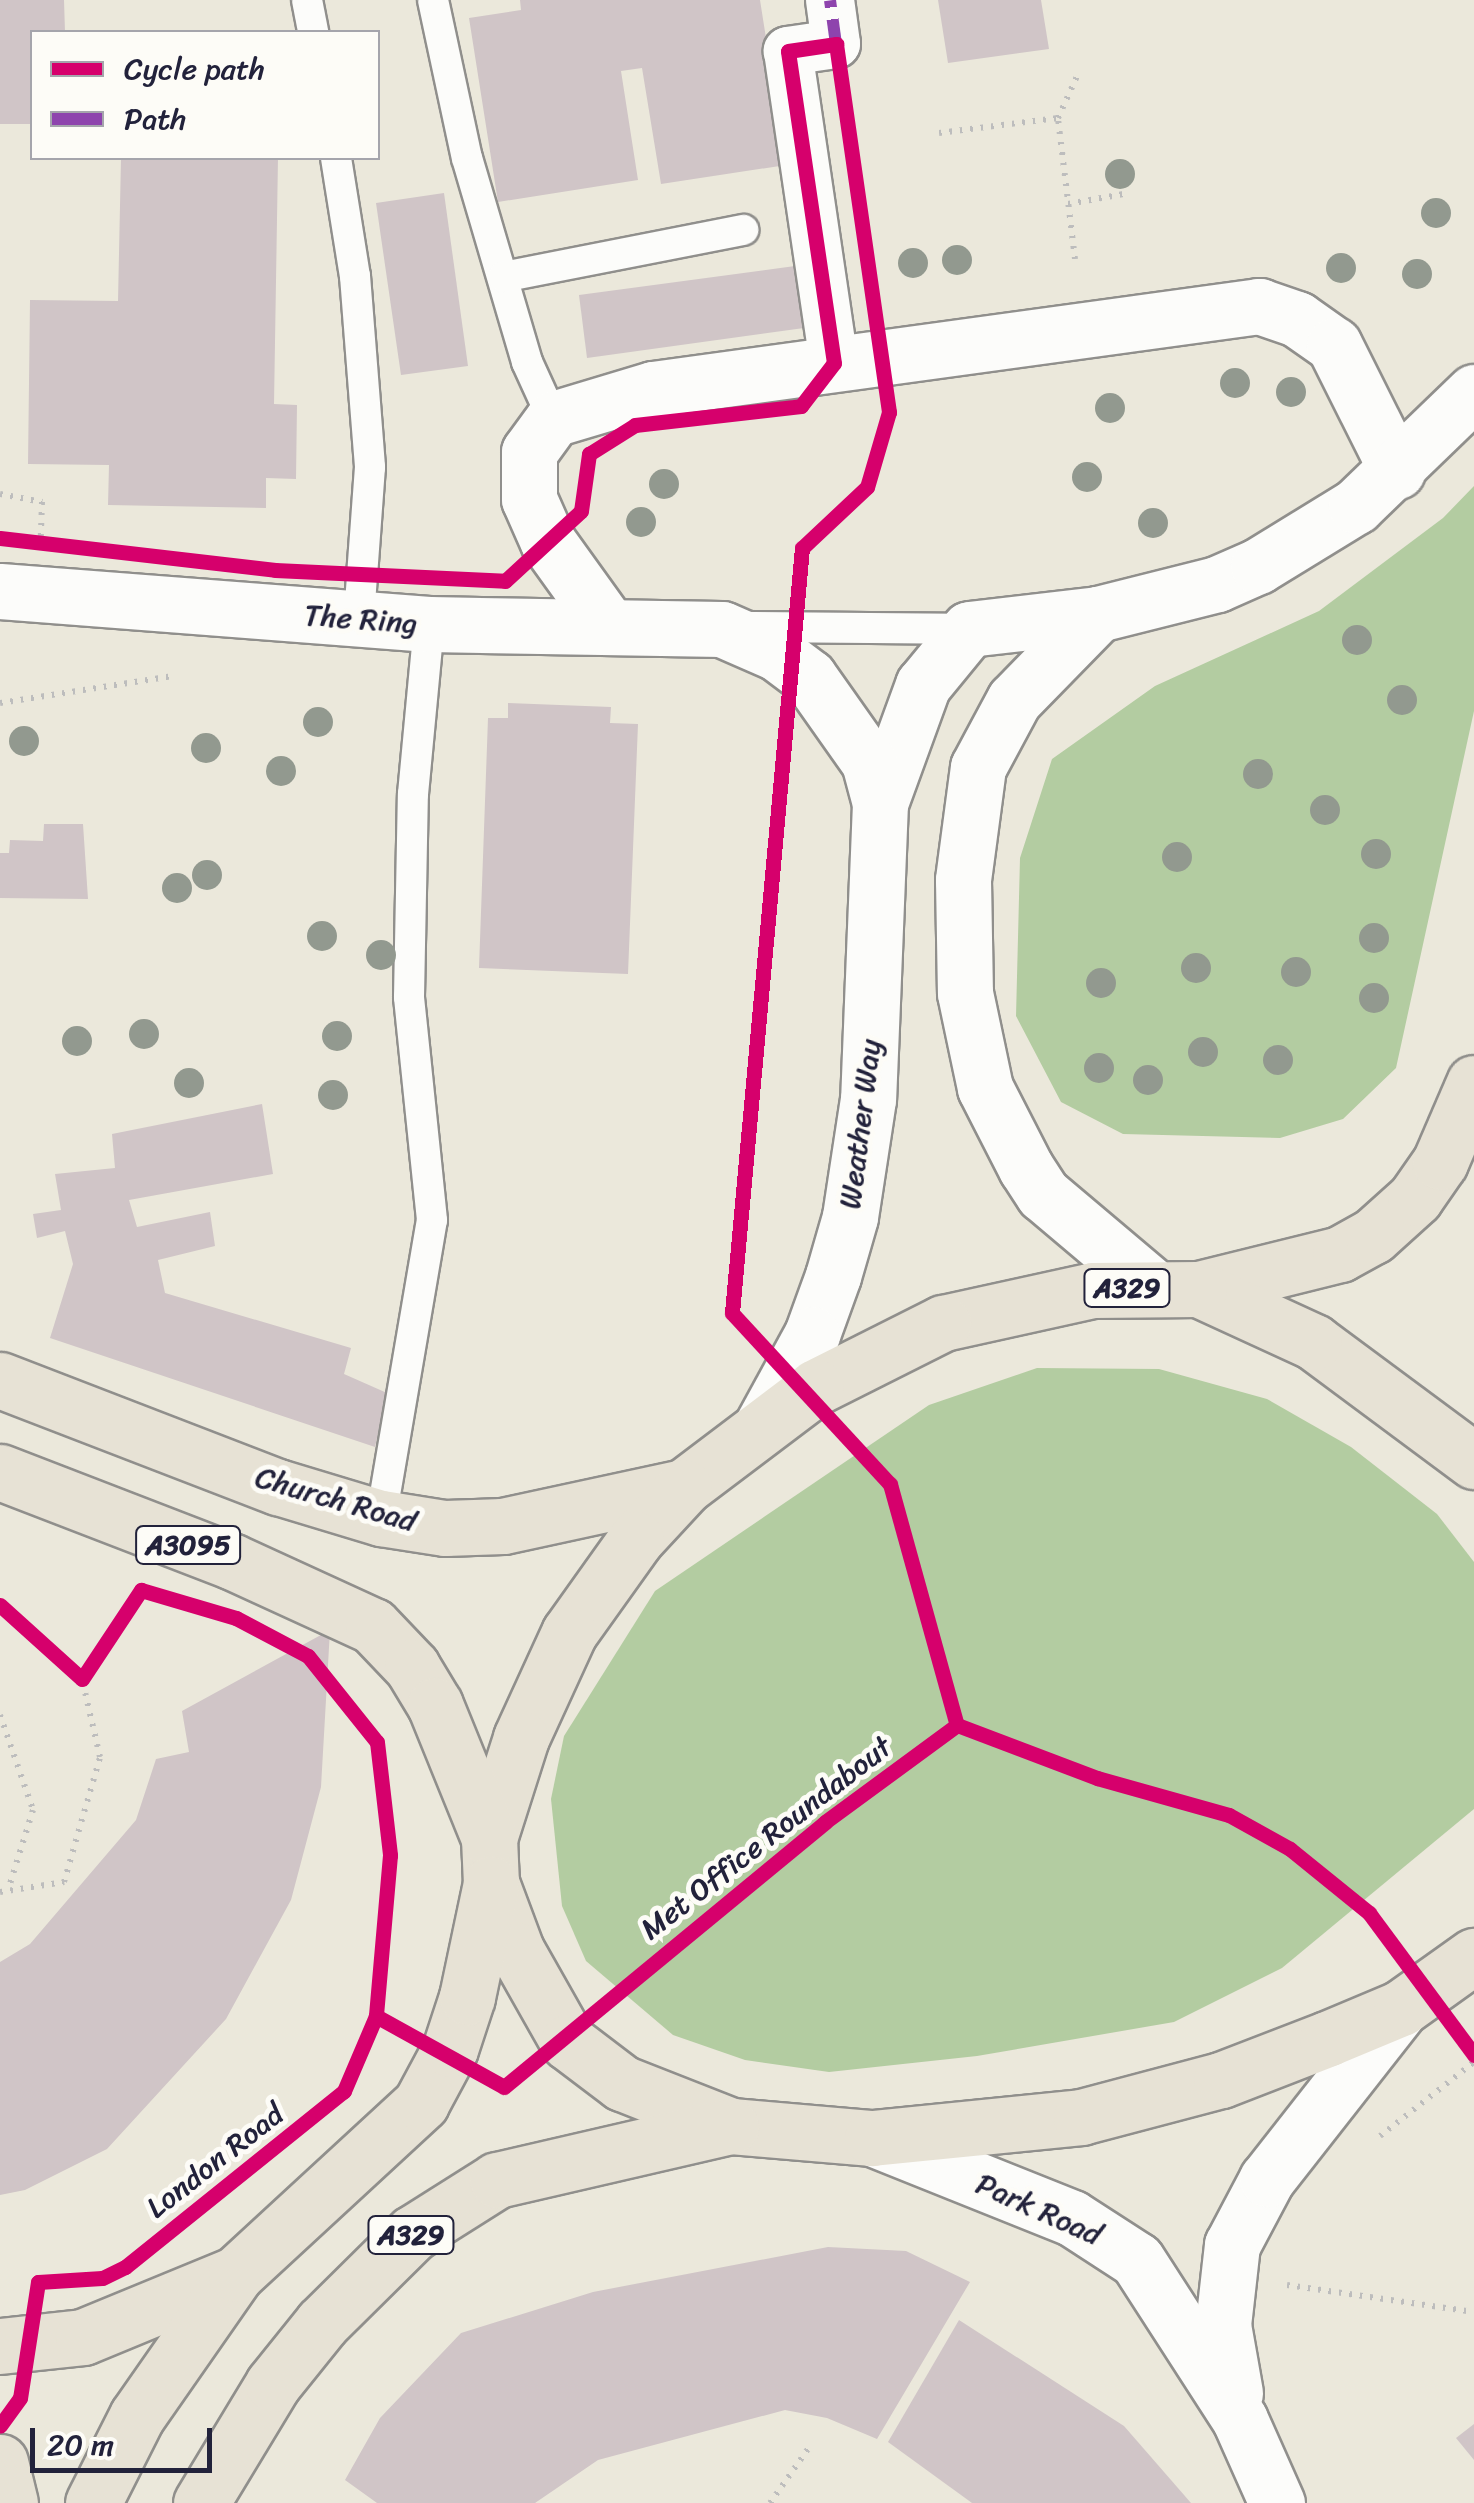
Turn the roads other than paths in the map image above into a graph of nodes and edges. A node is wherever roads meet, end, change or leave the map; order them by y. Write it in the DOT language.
graph roads {
  1 [pos="306,0"];
  2 [pos="433,0"];
  3 [pos="833,22"];
  4 [pos="313,30"];
  5 [pos="336,160"];
  6 [pos="743,230"];
  7 [pos="503,278"];
  8 [pos="834,364"];
  9 [pos="1474,392"];
  10 [pos="553,419"];
  11 [pos="1397,471"];
  12 [pos="0,591"];
  13 [pos="1098,614"];
  14 [pos="359,618"];
  15 [pos="429,624"];
  16 [pos="607,624"];
  17 [pos="722,629"];
  18 [pos="969,629"];
  19 [pos="880,803"];
  20 [pos="1474,1083"];
  21 [pos="1176,1287"];
  22 [pos="0,1380"];
  23 [pos="761,1427"];
  24 [pos="1474,1461"];
  25 [pos="0,1472"];
  26 [pos="684,1486"];
  27 [pos="381,1518"];
  28 [pos="490,1860"];
  29 [pos="1474,1956"];
  30 [pos="1401,2008"];
  31 [pos="731,2126"];
  32 [pos="872,2138"];
  33 [pos="236,2274"];
  34 [pos="0,2346"];
  35 [pos="1240,2420"];
  36 [pos="0,2462"];
  37 [pos="10,2503"];
  38 [pos="93,2503"];
  39 [pos="200,2503"];
  40 [pos="1278,2503"];
  1 -- 4 [label="lane"];
  2 -- 7 [label="lane"];
  3 -- 8 [label="street"];
  5 -- 14 [label="lane"];
  6 -- 7 [label="lane"];
  7 -- 10 [label="lane"];
  8 -- 10 [label="street"];
  8 -- 11 [label="street"];
  9 -- 11 [label="street"];
  10 -- 16 [label="street"];
  11 -- 13 [label="street"];
  12 -- 14 [label="street, The Ring"];
  13 -- 18 [label="street"];
  13 -- 21 [label="street"];
  14 -- 15 [label="street, The Ring"];
  15 -- 16 [label="street, The Ring"];
  15 -- 27 [label="lane"];
  16 -- 17 [label="street, The Ring"];
  17 -- 18 [label="lane"];
  17 -- 19 [label="street, Weather Way"];
  18 -- 19 [label="street, Weather Way"];
  19 -- 23 [label="street, Weather Way"];
  20 -- 21 [label="main road, A329"];
  21 -- 23 [label="main road, A329"];
  21 -- 24 [label="main road, A329"];
  22 -- 27 [label="main road, Church Road"];
  23 -- 26 [label="main road, A329"];
  25 -- 28 [label="main road, A3095"];
  26 -- 27 [label="main road, Church Road"];
  26 -- 28 [label="main road, A329"];
  28 -- 31 [label="main road, A329"];
  28 -- 33 [label="main road, A329"];
  29 -- 30 [label="main road, A329"];
  30 -- 32 [label="main road, A329"];
  30 -- 35 [label="street, Park Road"];
  31 -- 32 [label="main road, A329"];
  31 -- 39 [label="main road, A329"];
  32 -- 35 [label="street, Park Road"];
  33 -- 34 [label="main road"];
  33 -- 38 [label="main road, A329"];
  35 -- 40 [label="street, Park Road"];
  36 -- 37 [label="main road"];
}
